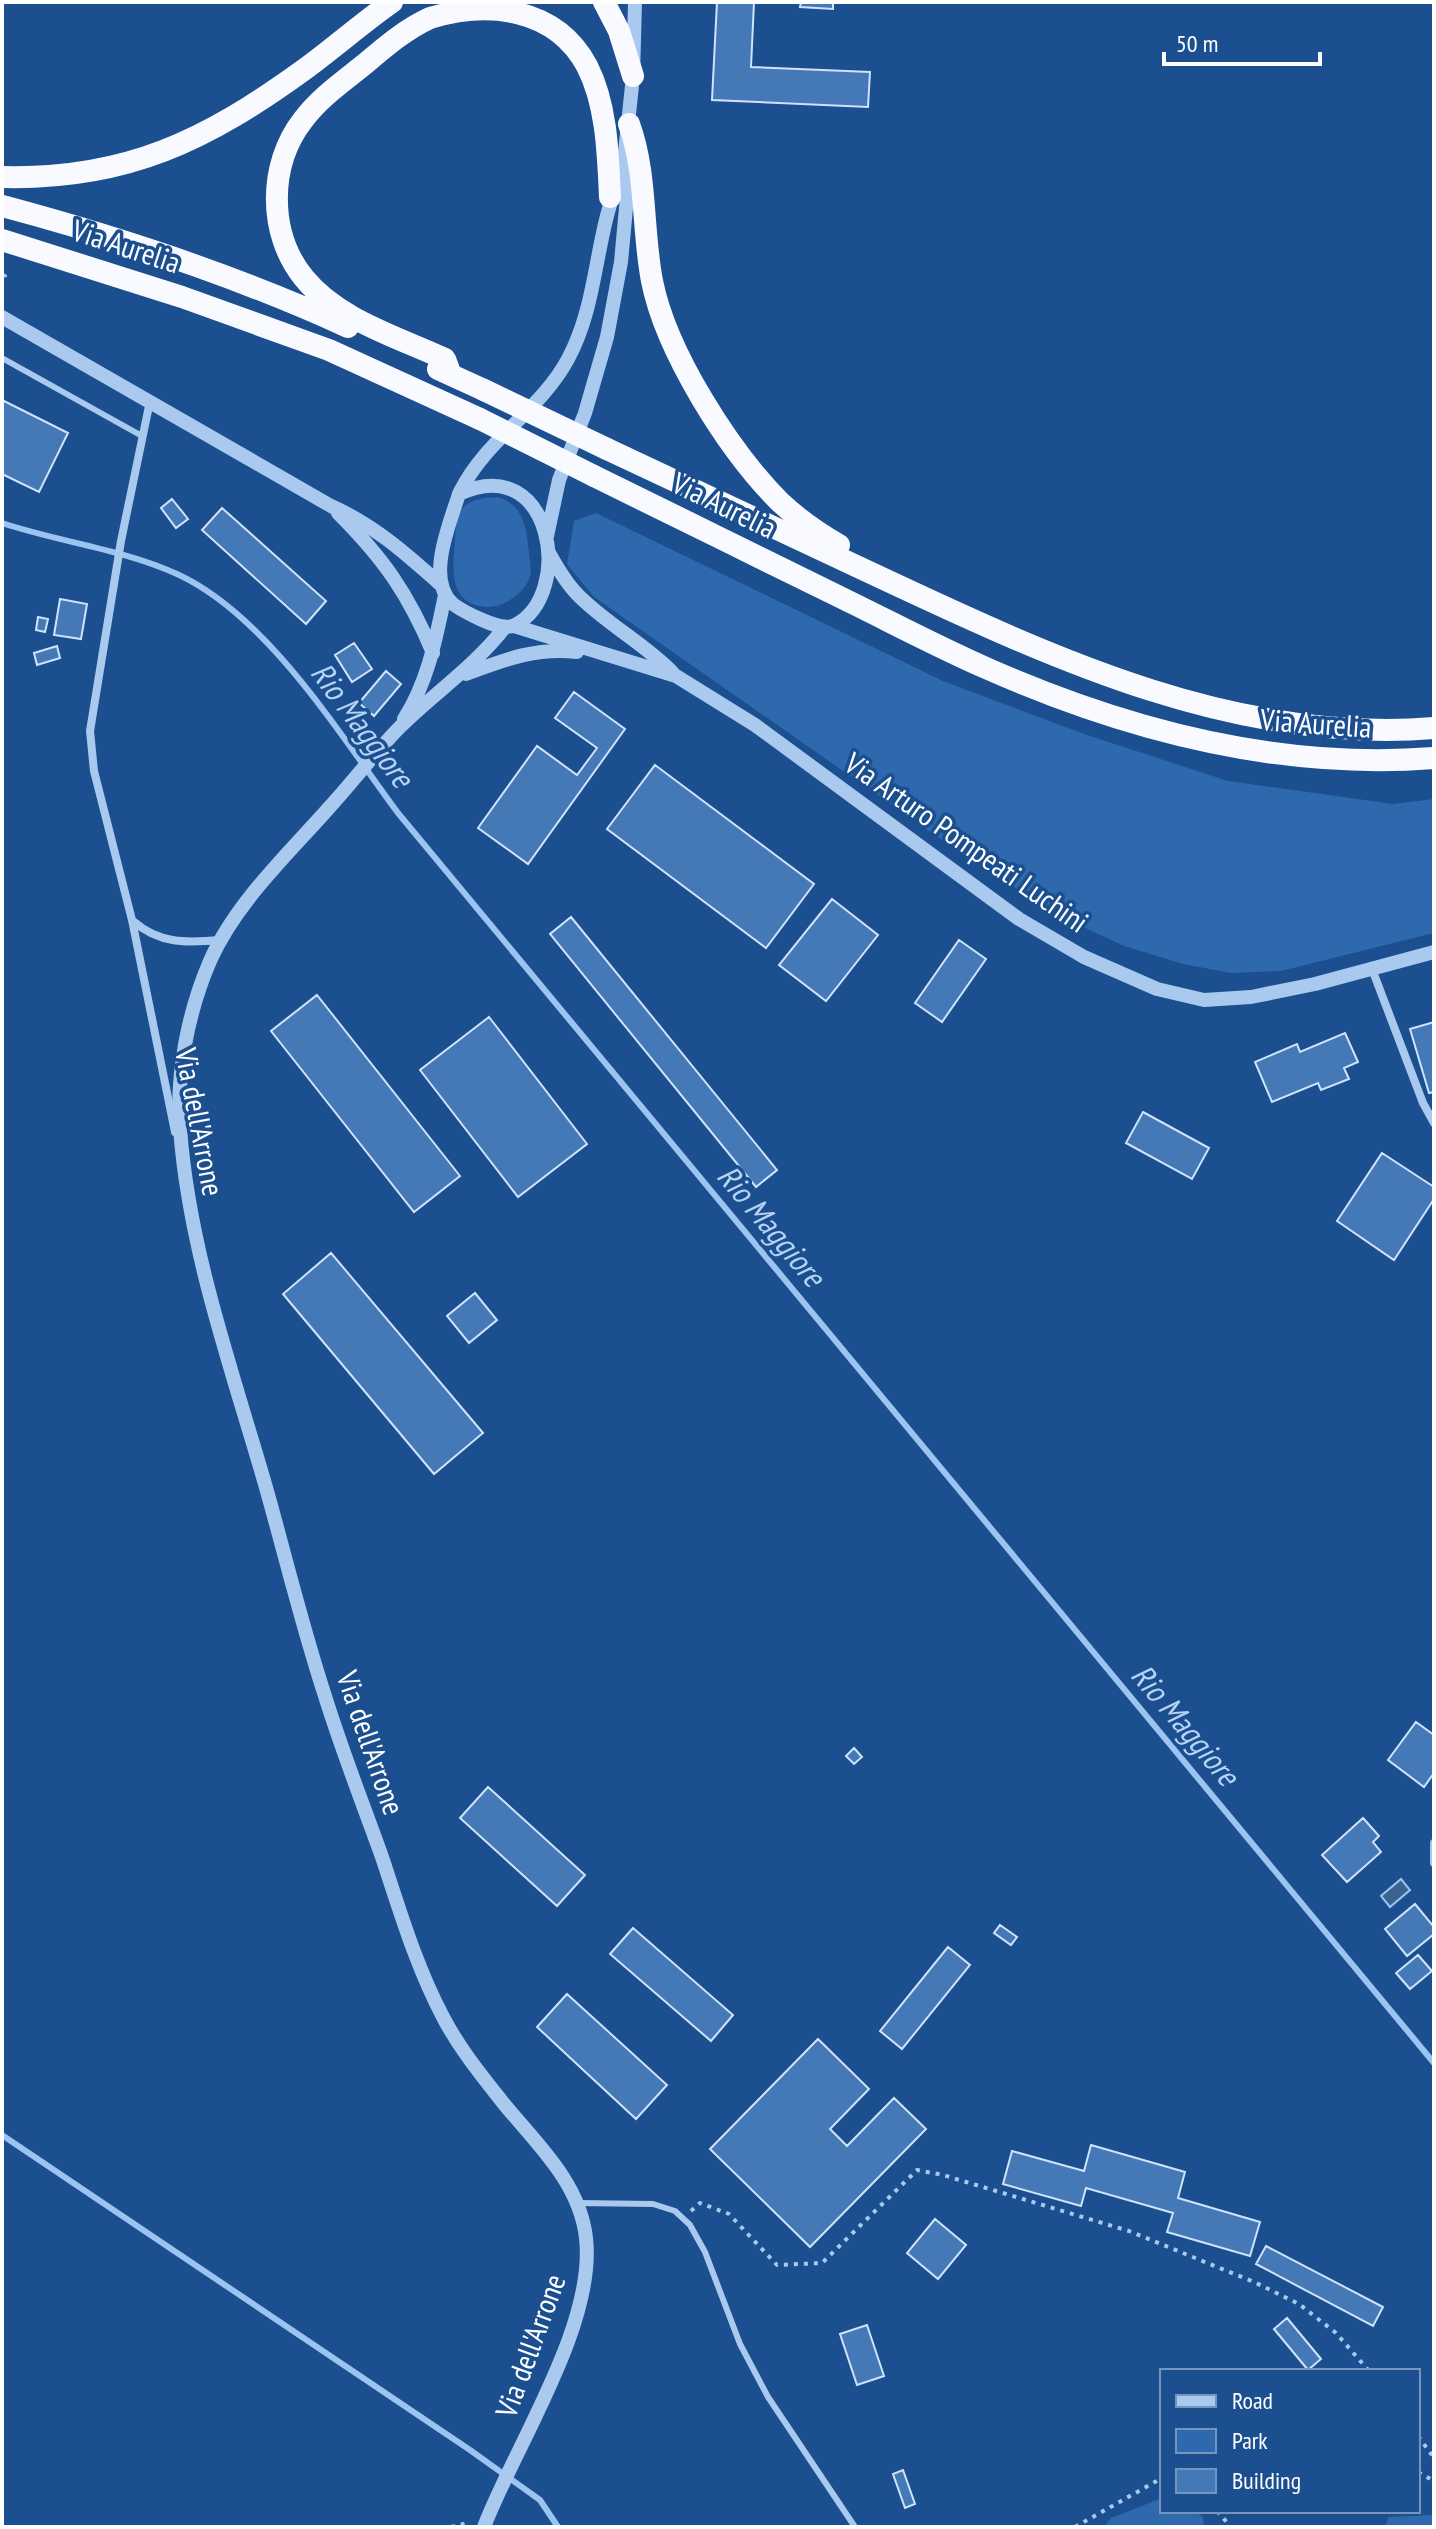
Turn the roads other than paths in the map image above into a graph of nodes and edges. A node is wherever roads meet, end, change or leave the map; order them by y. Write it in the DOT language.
graph roads {
  1 [pos="604,2"];
  2 [pos="635,2"];
  3 [pos="388,4"];
  4 [pos="633,76"];
  5 [pos="629,124"];
  6 [pos="623,171"];
  7 [pos="2,177"];
  8 [pos="610,197"];
  9 [pos="2,206"];
  10 [pos="2,240"];
  11 [pos="2,317"];
  12 [pos="2,358"];
  13 [pos="451,375"];
  14 [pos="150,400"];
  15 [pos="142,436"];
  16 [pos="459,494"];
  17 [pos="331,506"];
  18 [pos="546,536"];
  19 [pos="549,553"];
  20 [pos="442,590"];
  21 [pos="950,610"];
  22 [pos="510,626"];
  23 [pos="433,653"];
  24 [pos="613,655"];
  25 [pos="676,676"];
  26 [pos="458,677"];
  27 [pos="1434,728"];
  28 [pos="394,734"];
  29 [pos="1434,758"];
  30 [pos="132,920"];
  31 [pos="220,940"];
  32 [pos="1434,952"];
  33 [pos="1372,969"];
  34 [pos="1434,1123"];
  35 [pos="189,1194"];
  36 [pos="1434,1843"];
  37 [pos="1434,1863"];
  38 [pos="577,2203"];
  39 [pos="484,2527"];
  40 [pos="855,2527"];
  1 -- 4 [label="highway"];
  2 -- 4 [label="street"];
  3 -- 7 [label="highway"];
  4 -- 5 [label="street"];
  5 -- 6 [label="street"];
  5 -- 21 [label="highway"];
  6 -- 8 [label="street"];
  6 -- 18 [label="street"];
  8 -- 13 [label="highway"];
  8 -- 16 [label="street"];
  9 -- 13 [label="highway, Via Aurelia"];
  10 -- 29 [label="highway, Via Aurelia, bridge"];
  11 -- 14 [label="street"];
  12 -- 15 [label="lane"];
  13 -- 21 [label="highway, Via Aurelia, bridge"];
  14 -- 15 [label="street, Via dell'Arrone"];
  14 -- 17 [label="street"];
  15 -- 30 [label="street, Via dell'Arrone"];
  16 -- 18 [label="street"];
  16 -- 20 [label="street"];
  17 -- 20 [label="street"];
  17 -- 23 [label="street"];
  18 -- 19 [label="street"];
  19 -- 22 [label="street"];
  19 -- 25 [label="street, Via Arturo Pompeati Luchini"];
  20 -- 22 [label="street"];
  20 -- 23 [label="street"];
  21 -- 27 [label="highway, Via Aurelia"];
  22 -- 24 [label="street, Via Arturo Pompeati Luchini"];
  22 -- 26 [label="street"];
  23 -- 28 [label="street"];
  24 -- 25 [label="street, Via Arturo Pompeati Luchini"];
  24 -- 26 [label="street, Via Arturo Pompeati Luchini"];
  25 -- 33 [label="street, Via Arturo Pompeati Luchini"];
  26 -- 28 [label="street"];
  28 -- 31 [label="street"];
  30 -- 31 [label="street"];
  30 -- 35 [label="street, Via dell'Arrone"];
  31 -- 35 [label="street"];
  32 -- 33 [label="street, Via Arturo Pompeati Luchini"];
  33 -- 34 [label="street"];
  35 -- 38 [label="street, Via dell'Arrone"];
  36 -- 37 [label="street"];
  38 -- 39 [label="street, Via dell'Arrone"];
  38 -- 40 [label="lane"];
}
